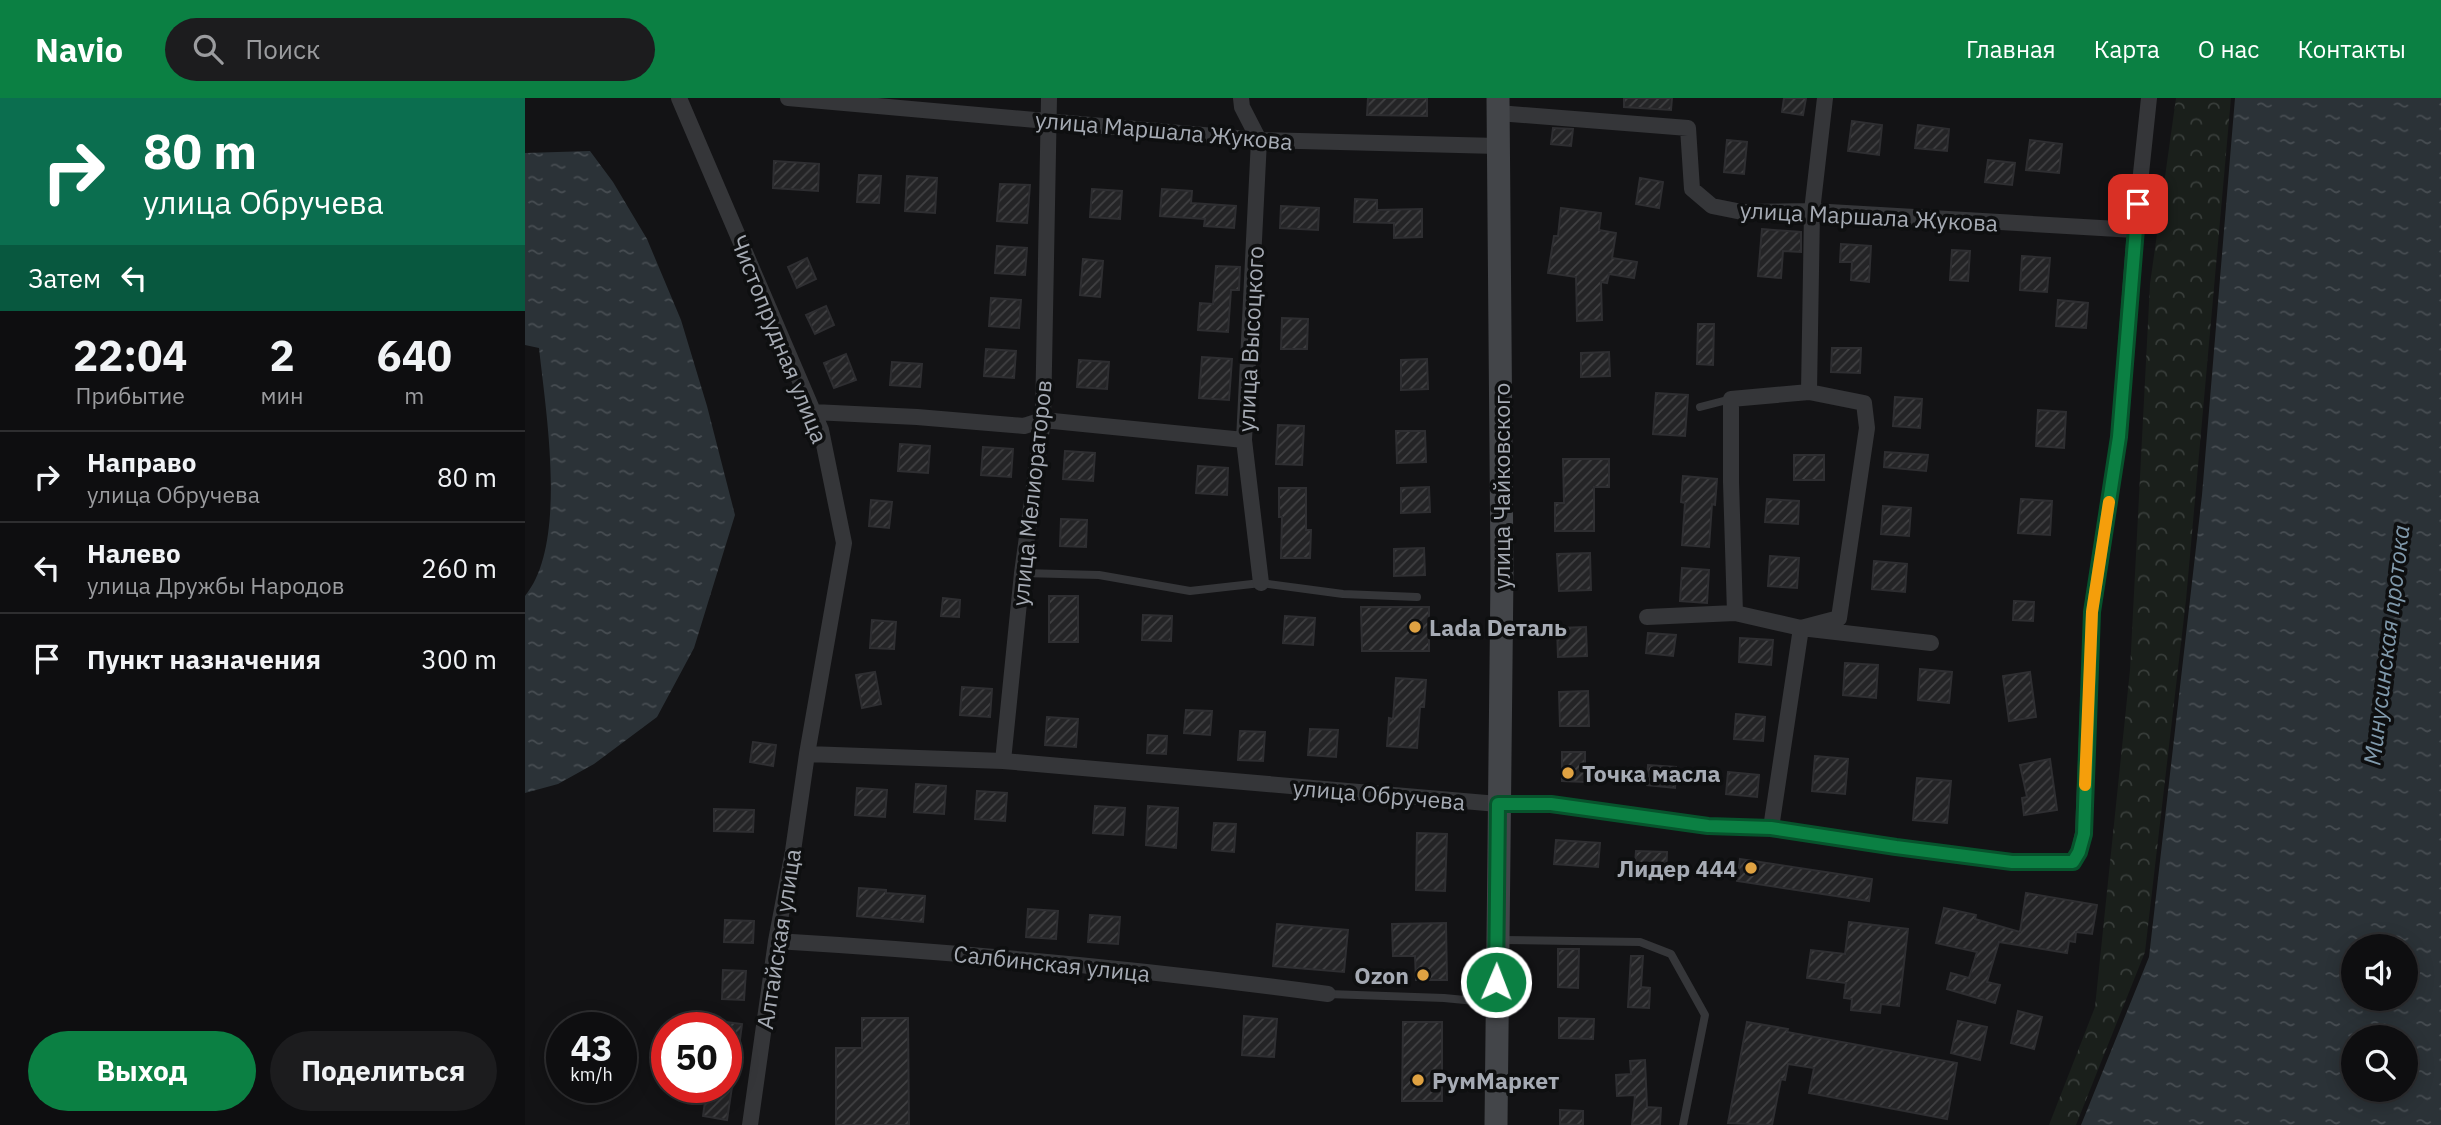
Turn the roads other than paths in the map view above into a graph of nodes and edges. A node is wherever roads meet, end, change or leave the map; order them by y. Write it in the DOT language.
graph roads {
  1 [pos="679,98"];
  2 [pos="787,98"];
  3 [pos="1049,98"];
  4 [pos="1241,98"];
  5 [pos="1825,98"];
  6 [pos="2150,98"];
  7 [pos="1498,105"];
  8 [pos="1049,121"];
  9 [pos="1259,140"];
  10 [pos="1499,146"];
  11 [pos="1812,211"];
  12 [pos="2135,230"];
  13 [pos="1809,392"];
  14 [pos="1731,399"];
  15 [pos="1700,407"];
  16 [pos="813,412"];
  17 [pos="1043,420"];
  18 [pos="1244,440"];
  19 [pos="1022,573"];
  20 [pos="1261,583"];
  21 [pos="1417,597"];
  22 [pos="1735,613"];
  23 [pos="1647,617"];
  24 [pos="1801,628"];
  25 [pos="1931,643"];
  26 [pos="807,754"];
  27 [pos="1003,761"];
  28 [pos="1498,804"];
  29 [pos="1771,828"];
  30 [pos="1497,940"];
  31 [pos="776,942"];
  32 [pos="1328,994"];
  33 [pos="1496,1003"];
  34 [pos="750,1125"];
  35 [pos="1496,1125"];
  36 [pos="1683,1125"];
  1 -- 16 [label="street, Чистопрудная улица"];
  2 -- 8 [label="street, улица Маршала Жукова"];
  3 -- 8 [label="street, улица Мелиораторов"];
  4 -- 9 [label="street"];
  5 -- 11 [label="street"];
  6 -- 12 [label="street"];
  7 -- 10 [label="main road, улица Чайковского"];
  7 -- 11 [label="street, улица Маршала Жукова"];
  8 -- 9 [label="street, улица Маршала Жукова"];
  8 -- 17 [label="street, улица Мелиораторов"];
  9 -- 10 [label="street, улица Маршала Жукова"];
  9 -- 18 [label="street, улица Высоцкого"];
  10 -- 28 [label="main road, улица Чайковского"];
  11 -- 12 [label="street, улица Маршала Жукова"];
  11 -- 13 [label="street"];
  12 -- 29 [label="street, улица Обручева"];
  13 -- 14 [label="street"];
  13 -- 24 [label="street"];
  14 -- 15 [label="lane"];
  14 -- 22 [label="street"];
  16 -- 17 [label="street"];
  16 -- 26 [label="street, Чистопрудная улица"];
  17 -- 18 [label="street"];
  17 -- 19 [label="street, улица Мелиораторов"];
  18 -- 20 [label="street, улица Высоцкого"];
  19 -- 20 [label="lane"];
  19 -- 27 [label="street, улица Мелиораторов"];
  20 -- 21 [label="lane"];
  22 -- 23 [label="street"];
  22 -- 24 [label="street"];
  24 -- 25 [label="street"];
  24 -- 29 [label="street"];
  26 -- 27 [label="street, улица Обручева"];
  26 -- 31 [label="street, Алтайская улица"];
  27 -- 28 [label="street, улица Обручева"];
  28 -- 29 [label="street, улица Обручева"];
  28 -- 30 [label="main road, улица Чайковского"];
  30 -- 33 [label="main road, улица Чайковского"];
  30 -- 36 [label="lane"];
  31 -- 32 [label="street, Салбинская улица"];
  31 -- 34 [label="street, Алтайская улица"];
  32 -- 33 [label="lane"];
  33 -- 35 [label="main road, улица Чайковского"];
}
